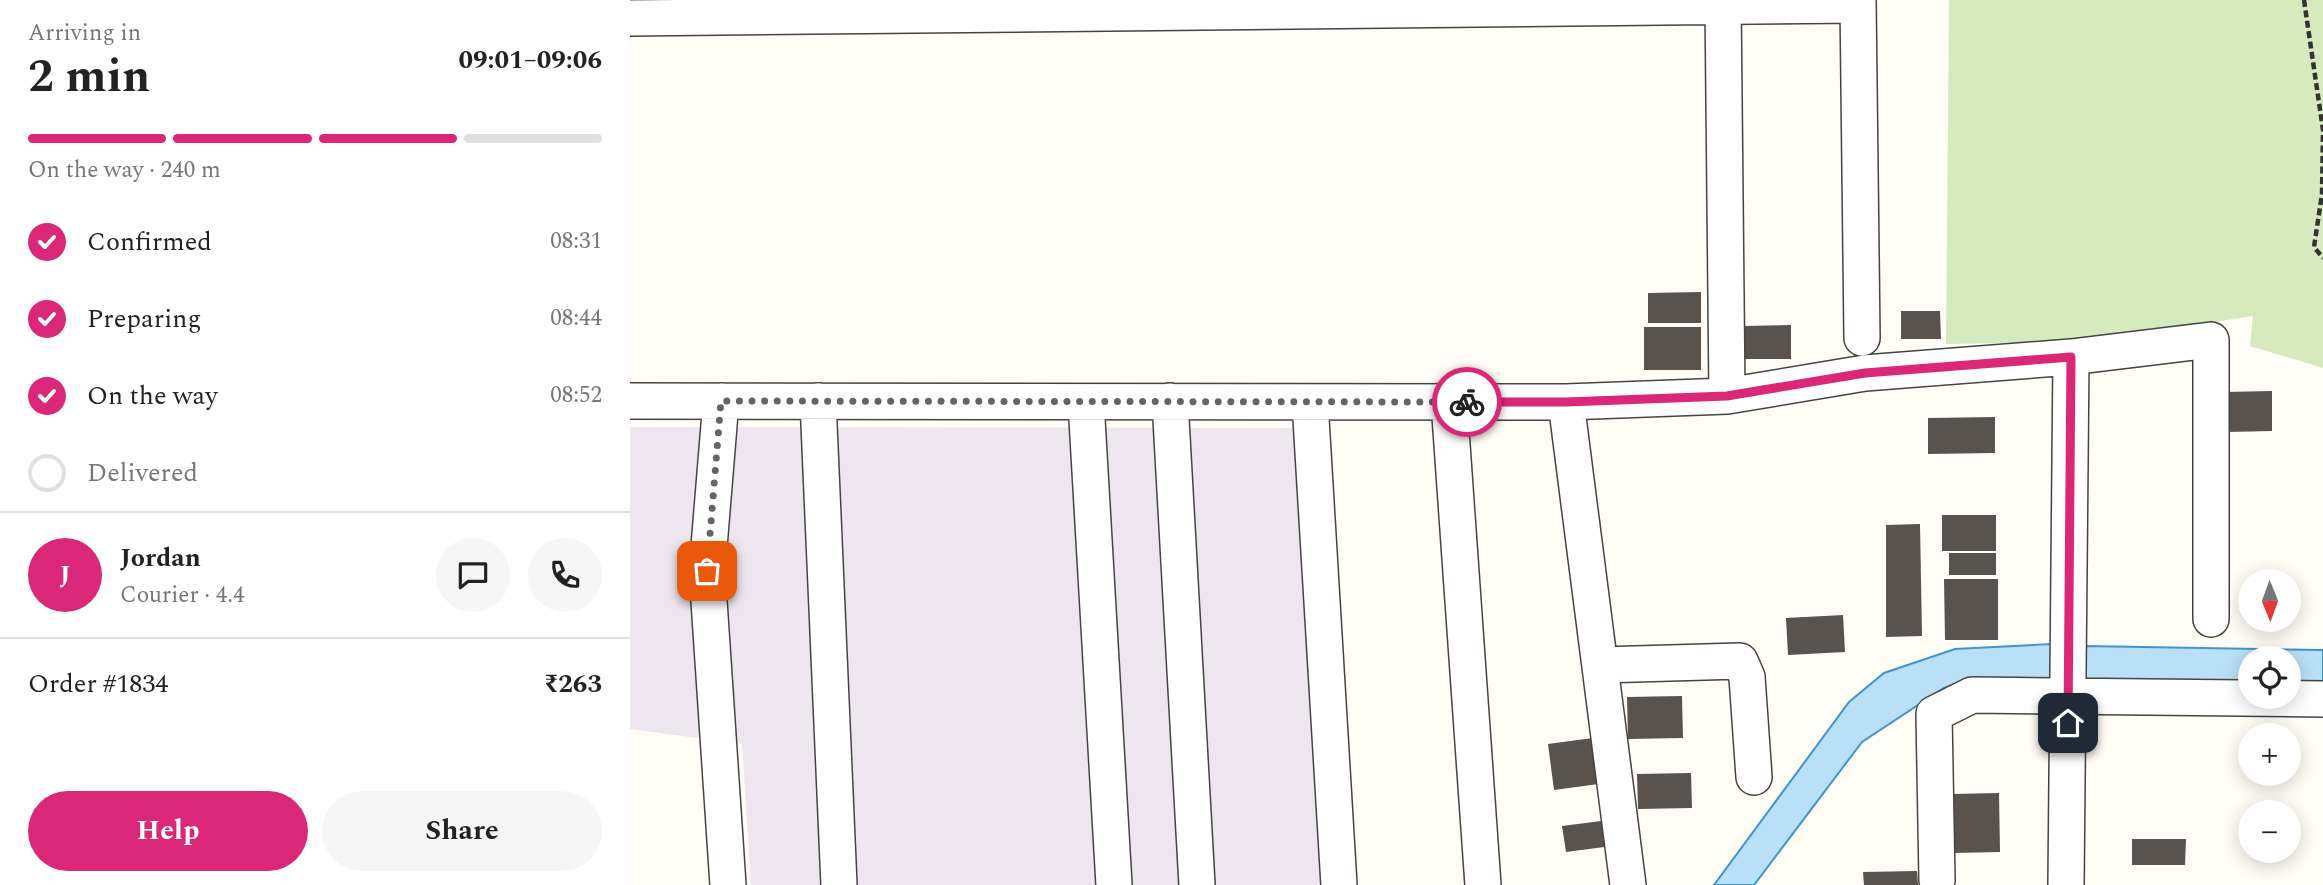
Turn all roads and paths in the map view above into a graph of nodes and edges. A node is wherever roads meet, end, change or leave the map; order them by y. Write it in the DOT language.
graph roads {
  1 [pos="2304,0"];
  2 [pos="1858,2"];
  3 [pos="1723,3"];
  4 [pos="1546,4"];
  5 [pos="1652,4"];
  6 [pos="1301,5"];
  7 [pos="1434,5"];
  8 [pos="1029,6"];
  9 [pos="756,8"];
  10 [pos="893,8"];
  11 [pos="632,12"];
  12 [pos="2323,258"];
  13 [pos="1862,338"];
  14 [pos="2071,357"];
  15 [pos="1727,396"];
  16 [pos="630,401"];
  17 [pos="721,401"];
  18 [pos="818,401"];
  19 [pos="1170,401"];
  20 [pos="1086,402"];
  21 [pos="1310,402"];
  22 [pos="1450,402"];
  23 [pos="1566,402"];
  24 [pos="2211,619"];
  25 [pos="1600,666"];
  26 [pos="2068,696"];
  27 [pos="2323,699"];
  28 [pos="1754,777"];
  29 [pos="1937,880"];
  30 [pos="727,885"];
  31 [pos="839,885"];
  32 [pos="1114,885"];
  33 [pos="1197,885"];
  34 [pos="1339,885"];
  35 [pos="1483,885"];
  36 [pos="1628,885"];
  37 [pos="2066,885"];
  1 -- 12 [label="path"];
  2 -- 3 [label="street"];
  2 -- 13 [label="street"];
  3 -- 5 [label="street"];
  3 -- 15 [label="street"];
  4 -- 5 [label="street"];
  4 -- 7 [label="street"];
  6 -- 7 [label="street"];
  6 -- 8 [label="street"];
  8 -- 10 [label="street"];
  9 -- 10 [label="street"];
  9 -- 11 [label="street"];
  14 -- 15 [label="street"];
  14 -- 24 [label="street"];
  14 -- 26 [label="street"];
  15 -- 23 [label="street"];
  16 -- 17 [label="street"];
  17 -- 18 [label="street"];
  17 -- 30 [label="street"];
  18 -- 20 [label="street"];
  18 -- 31 [label="street"];
  19 -- 20 [label="street"];
  19 -- 21 [label="street"];
  19 -- 33 [label="street"];
  20 -- 32 [label="street"];
  21 -- 22 [label="street"];
  21 -- 34 [label="street"];
  22 -- 23 [label="street"];
  22 -- 35 [label="street"];
  23 -- 25 [label="street"];
  25 -- 28 [label="street"];
  25 -- 36 [label="street"];
  26 -- 27 [label="street"];
  26 -- 29 [label="street"];
  26 -- 37 [label="street"];
}
